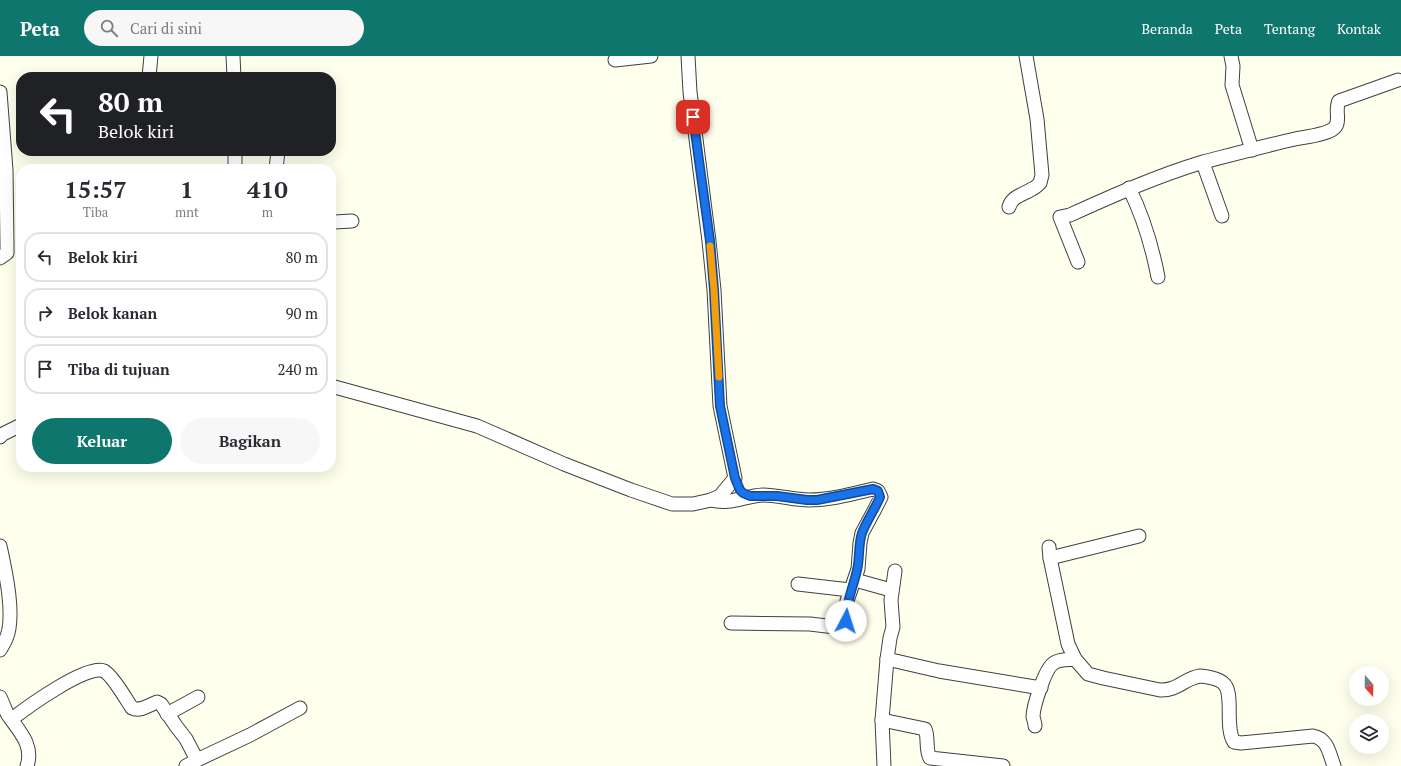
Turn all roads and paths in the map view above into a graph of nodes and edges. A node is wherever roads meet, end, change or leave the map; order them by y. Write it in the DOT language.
graph roads {
  1 [pos="151,56"];
  2 [pos="234,56"];
  3 [pos="651,56"];
  4 [pos="688,56"];
  5 [pos="1026,56"];
  6 [pos="1232,56"];
  7 [pos="615,60"];
  8 [pos="149,72"];
  9 [pos="234,72"];
  10 [pos="1398,80"];
  11 [pos="0,92"];
  12 [pos="1252,150"];
  13 [pos="1203,163"];
  14 [pos="1128,188"];
  15 [pos="1009,207"];
  16 [pos="1222,216"];
  17 [pos="352,220"];
  18 [pos="336,222"];
  19 [pos="0,258"];
  20 [pos="1078,262"];
  21 [pos="1158,276"];
  22 [pos="336,387"];
  23 [pos="16,428"];
  24 [pos="0,437"];
  25 [pos="735,478"];
  26 [pos="750,496"];
  27 [pos="711,500"];
  28 [pos="1138,536"];
  29 [pos="0,546"];
  30 [pos="895,571"];
  31 [pos="798,584"];
  32 [pos="856,584"];
  33 [pos="891,590"];
  34 [pos="730,623"];
  35 [pos="0,650"];
  36 [pos="887,659"];
  37 [pos="1075,659"];
  38 [pos="1041,688"];
  39 [pos="198,696"];
  40 [pos="0,697"];
  41 [pos="300,708"];
  42 [pos="167,714"];
  43 [pos="10,716"];
  44 [pos="882,720"];
  45 [pos="1035,726"];
  46 [pos="191,763"];
  47 [pos="27,766"];
  48 [pos="884,766"];
  49 [pos="1003,766"];
  50 [pos="1334,766"];
  1 -- 8 [label="street"];
  2 -- 9 [label="street"];
  3 -- 7 [label="street"];
  4 -- 25 [label="street"];
  5 -- 15 [label="street"];
  6 -- 12 [label="street"];
  10 -- 12 [label="street"];
  11 -- 19 [label="street"];
  12 -- 13 [label="street"];
  13 -- 14 [label="street"];
  13 -- 16 [label="street"];
  14 -- 20 [label="street"];
  14 -- 21 [label="street"];
  17 -- 18 [label="street"];
  22 -- 27 [label="street"];
  23 -- 24 [label="street"];
  25 -- 26 [label="street"];
  25 -- 27 [label="street"];
  26 -- 27 [label="street"];
  26 -- 32 [label="street"];
  28 -- 37 [label="street"];
  29 -- 35 [label="street"];
  30 -- 33 [label="street"];
  31 -- 32 [label="street"];
  32 -- 33 [label="street"];
  32 -- 34 [label="street"];
  33 -- 36 [label="street"];
  36 -- 38 [label="street"];
  36 -- 44 [label="street"];
  37 -- 38 [label="street"];
  37 -- 50 [label="street"];
  38 -- 45 [label="street"];
  39 -- 42 [label="street"];
  40 -- 43 [label="street"];
  41 -- 46 [label="street"];
  42 -- 43 [label="street"];
  42 -- 46 [label="street"];
  43 -- 47 [label="street"];
  44 -- 48 [label="street"];
  44 -- 49 [label="street"];
}
